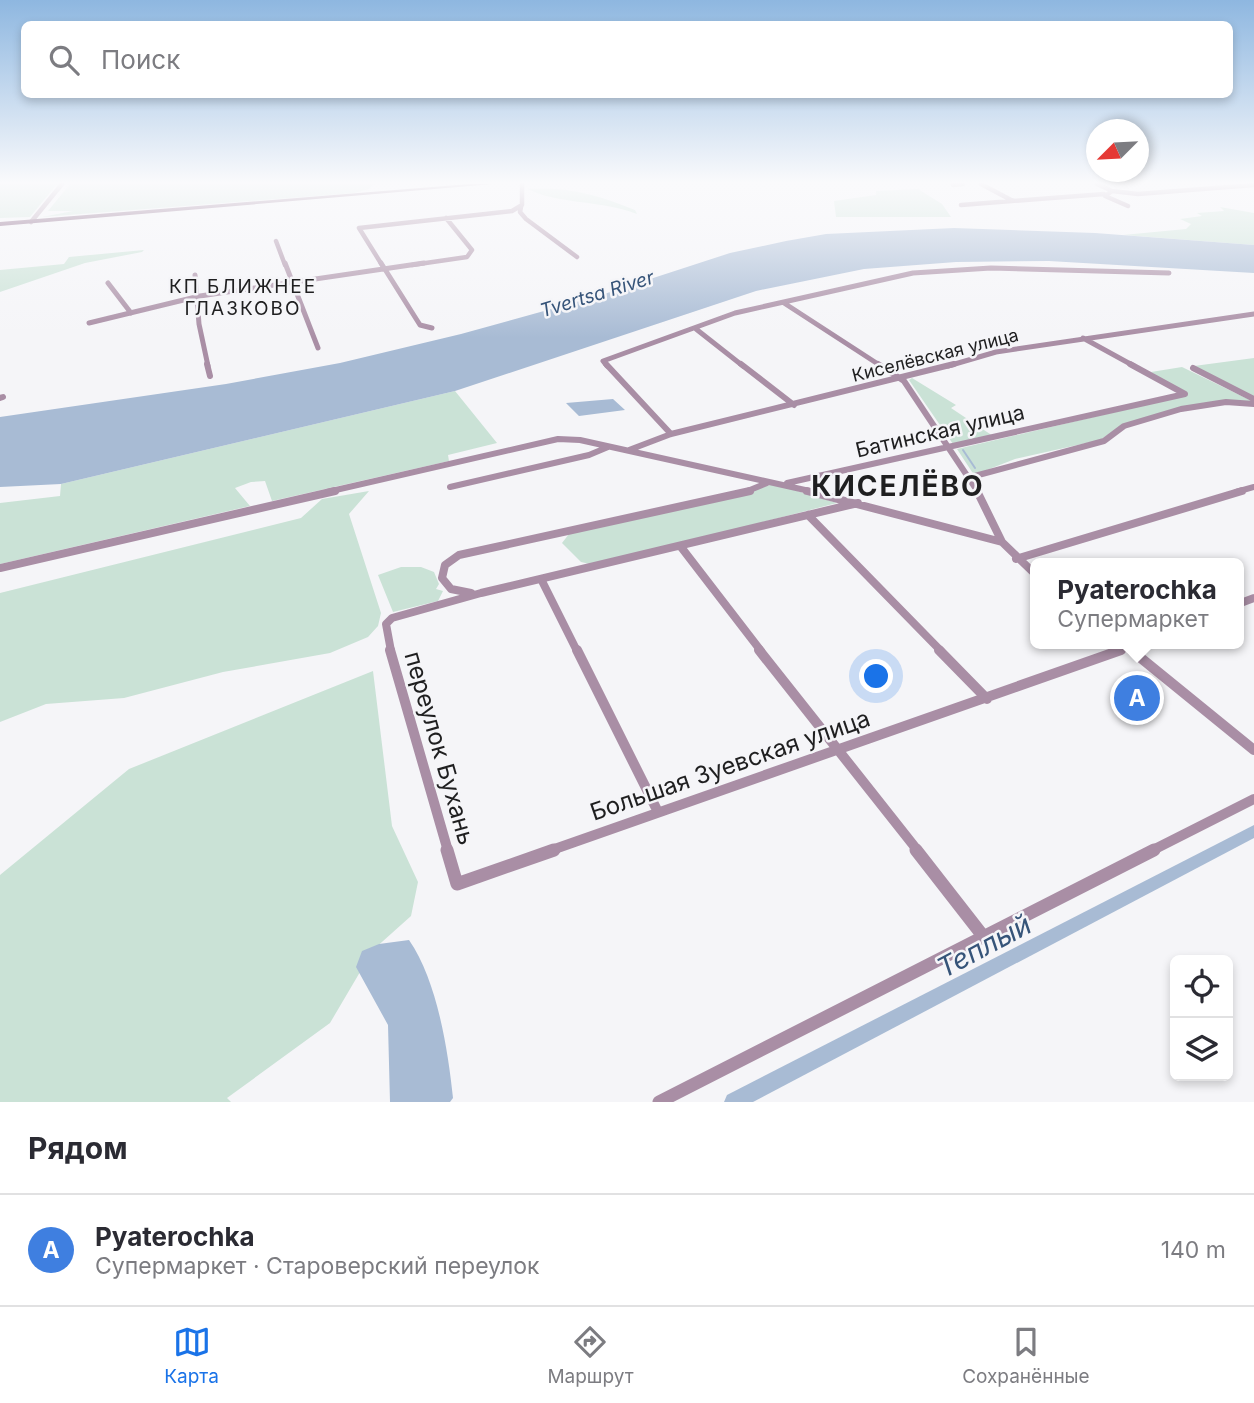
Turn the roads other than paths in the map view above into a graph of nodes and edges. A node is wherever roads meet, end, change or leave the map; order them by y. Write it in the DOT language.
graph roads {
  1 [pos="365,235"];
  2 [pos="460,235"];
  3 [pos="548,235"];
  4 [pos="276,241"];
  5 [pos="578,257"];
  6 [pos="385,270"];
  7 [pos="1169,273"];
  8 [pos="195,275"];
  9 [pos="295,282"];
  10 [pos="108,283"];
  11 [pos="197,296"];
  12 [pos="784,303"];
  13 [pos="131,313"];
  14 [pos="1254,314"];
  15 [pos="89,323"];
  16 [pos="432,328"];
  17 [pos="696,329"];
  18 [pos="1083,338"];
  19 [pos="318,348"];
  20 [pos="1193,368"];
  21 [pos="210,376"];
  22 [pos="901,379"];
  23 [pos="1254,401"];
  24 [pos="794,405"];
  25 [pos="671,434"];
  26 [pos="608,447"];
  27 [pos="952,447"];
  28 [pos="628,450"];
  29 [pos="971,477"];
  30 [pos="782,484"];
  31 [pos="450,487"];
  32 [pos="1254,487"];
  33 [pos="858,503"];
  34 [pos="808,515"];
  35 [pos="1002,542"];
  36 [pos="681,547"];
  37 [pos="1016,559"];
  38 [pos="0,568"];
  39 [pos="1030,571"];
  40 [pos="541,579"];
  41 [pos="481,593"];
  42 [pos="386,624"];
  43 [pos="1118,649"];
  44 [pos="1134,649"];
  45 [pos="987,699"];
  46 [pos="839,750"];
  47 [pos="1254,750"];
  48 [pos="1254,799"];
  49 [pos="658,812"];
  50 [pos="457,884"];
  51 [pos="983,936"];
  52 [pos="659,1102"];
  1 -- 6 [label="street"];
  2 -- 6 [label="street"];
  3 -- 5 [label="street"];
  4 -- 9 [label="street"];
  6 -- 9 [label="street"];
  6 -- 16 [label="street"];
  7 -- 12 [label="street"];
  8 -- 11 [label="street"];
  9 -- 11 [label="street"];
  9 -- 19 [label="street"];
  10 -- 13 [label="street"];
  11 -- 13 [label="street"];
  11 -- 21 [label="street"];
  12 -- 17 [label="street"];
  12 -- 22 [label="street"];
  13 -- 15 [label="street"];
  14 -- 18 [label="street, Киселёвская улица"];
  17 -- 24 [label="street"];
  17 -- 25 [label="street"];
  18 -- 22 [label="street, Киселёвская улица"];
  18 -- 27 [label="street, Батинская улица"];
  20 -- 23 [label="street"];
  22 -- 24 [label="street, Киселёвская улица"];
  22 -- 27 [label="street"];
  23 -- 29 [label="street"];
  24 -- 25 [label="street, Киселёвская улица"];
  25 -- 28 [label="street, Киселёвская улица"];
  26 -- 28 [label="street"];
  26 -- 31 [label="street"];
  26 -- 38 [label="street"];
  27 -- 29 [label="street"];
  27 -- 30 [label="street, Батинская улица"];
  28 -- 30 [label="street"];
  29 -- 35 [label="street"];
  30 -- 33 [label="street"];
  30 -- 41 [label="street, Батинская улица"];
  32 -- 37 [label="street"];
  33 -- 34 [label="street, Батинская улица"];
  33 -- 35 [label="street"];
  34 -- 36 [label="street, Батинская улица"];
  34 -- 45 [label="street"];
  35 -- 37 [label="street"];
  36 -- 40 [label="street, Батинская улица"];
  36 -- 46 [label="street"];
  37 -- 39 [label="street"];
  40 -- 41 [label="street, Батинская улица"];
  40 -- 49 [label="street"];
  41 -- 42 [label="street, Батинская улица"];
  42 -- 50 [label="street, переулок Бухань"];
  43 -- 45 [label="street, Большая Зуевская улица"];
  44 -- 47 [label="street"];
  45 -- 46 [label="street, Большая Зуевская улица"];
  46 -- 49 [label="street, Большая Зуевская улица"];
  46 -- 51 [label="street"];
  48 -- 51 [label="street"];
  49 -- 50 [label="street, Большая Зуевская улица"];
  51 -- 52 [label="street"];
}
